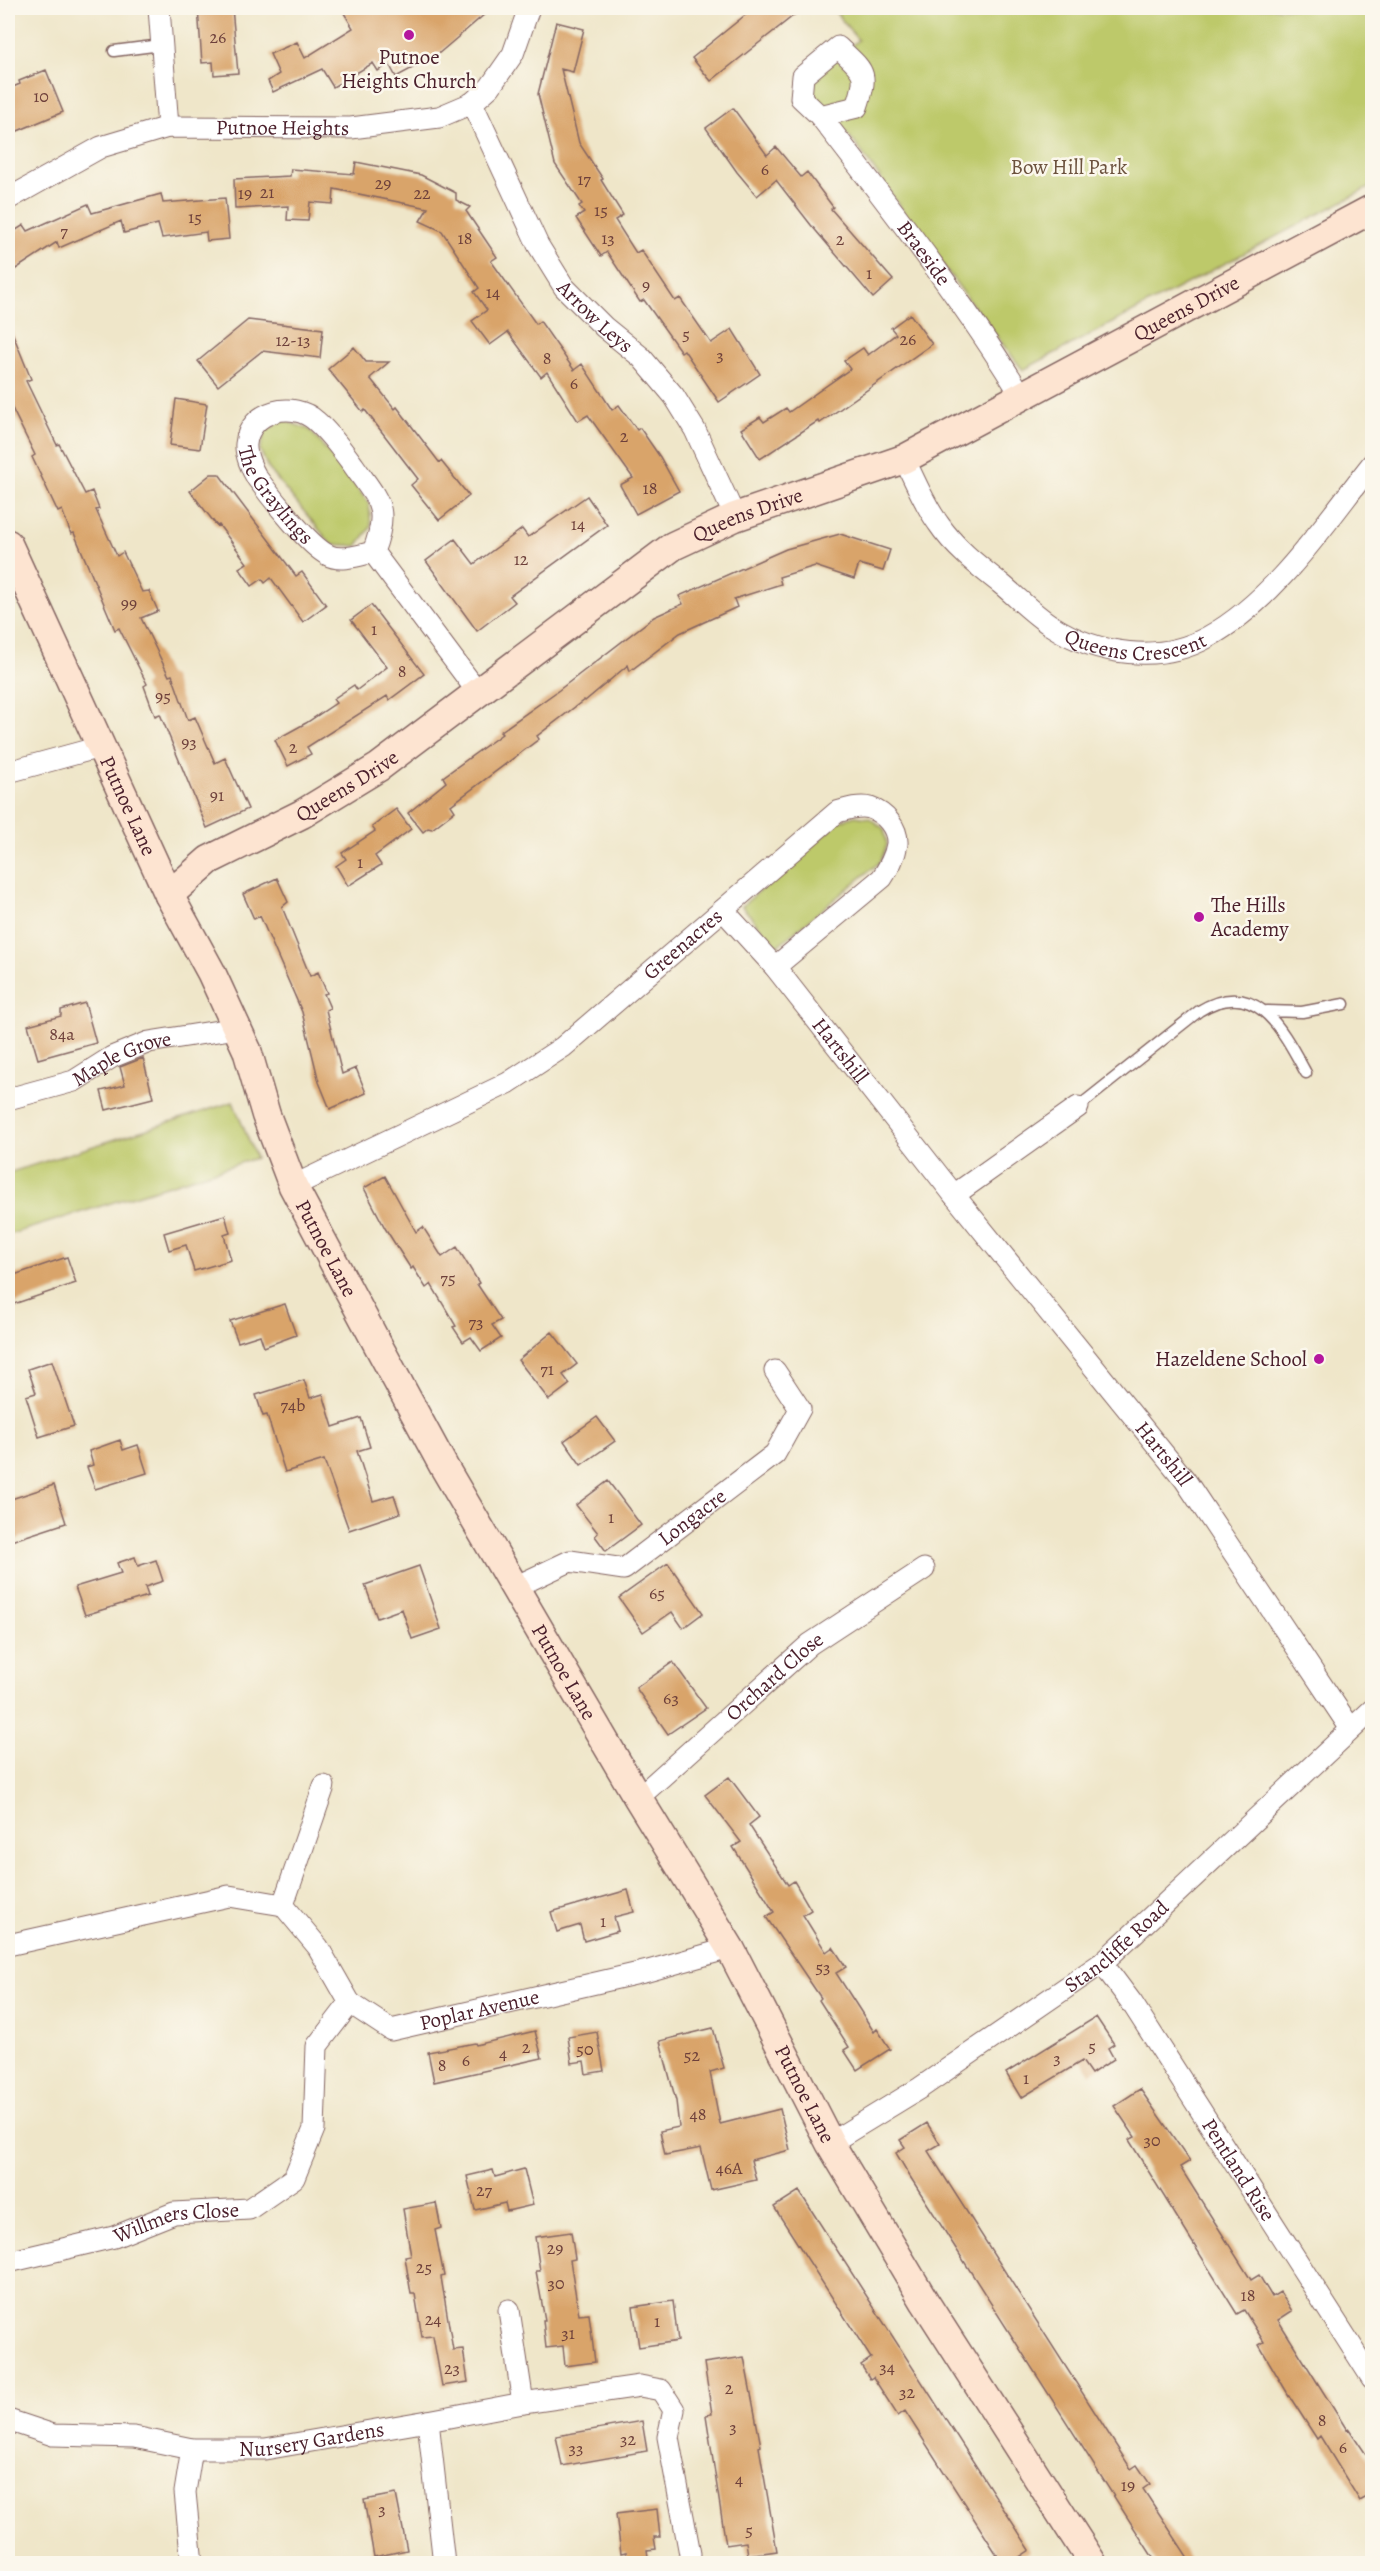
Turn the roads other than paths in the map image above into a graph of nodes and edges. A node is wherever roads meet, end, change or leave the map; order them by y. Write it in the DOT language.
graph roads {
  1 [pos="159,8"];
  2 [pos="522,12"];
  3 [pos="161,45"];
  4 [pos="114,51"];
  5 [pos="472,103"];
  6 [pos="820,116"];
  7 [pos="168,127"];
  8 [pos="8,199"];
  9 [pos="1372,209"];
  10 [pos="1022,395"];
  11 [pos="904,459"];
  12 [pos="1372,464"];
  13 [pos="735,517"];
  14 [pos="8,544"];
  15 [pos="373,552"];
  16 [pos="477,691"];
  17 [pos="100,747"];
  18 [pos="8,772"];
  19 [pos="169,895"];
  20 [pos="723,910"];
  21 [pos="775,966"];
  22 [pos="1344,1004"];
  23 [pos="1267,1011"];
  24 [pos="237,1028"];
  25 [pos="1306,1073"];
  26 [pos="8,1099"];
  27 [pos="1078,1107"];
  28 [pos="293,1186"];
  29 [pos="954,1195"];
  30 [pos="775,1371"];
  31 [pos="924,1569"];
  32 [pos="515,1587"];
  33 [pos="1372,1710"];
  34 [pos="1351,1729"];
  35 [pos="324,1786"];
  36 [pos="638,1798"];
  37 [pos="283,1905"];
  38 [pos="8,1945"];
  39 [pos="730,1948"];
  40 [pos="1102,1963"];
  41 [pos="350,2003"];
  42 [pos="830,2143"];
  43 [pos="8,2262"];
  44 [pos="509,2310"];
  45 [pos="1372,2378"];
  46 [pos="524,2403"];
  47 [pos="8,2420"];
  48 [pos="428,2421"];
  49 [pos="192,2449"];
  50 [pos="690,2554"];
  51 [pos="192,2564"];
  52 [pos="444,2564"];
  53 [pos="1093,2564"];
  1 -- 3 [label="street"];
  2 -- 5 [label="street, Putnoe Heights"];
  3 -- 4 [label="lane"];
  3 -- 7 [label="street"];
  5 -- 7 [label="street, Putnoe Heights"];
  5 -- 13 [label="street, Arrow Leys"];
  6 -- 10 [label="street, Braeside"];
  7 -- 8 [label="street, Putnoe Heights"];
  9 -- 10 [label="street, Queens Drive"];
  10 -- 11 [label="street, Queens Drive"];
  11 -- 12 [label="street, Queens Crescent"];
  11 -- 13 [label="street, Queens Drive"];
  13 -- 16 [label="street, Queens Drive"];
  14 -- 17 [label="street, Putnoe Lane"];
  15 -- 15 [label="street, The Graylings"];
  15 -- 16 [label="street"];
  16 -- 19 [label="street, Queens Drive"];
  17 -- 18 [label="street, Putnoe Lane"];
  17 -- 19 [label="street, Putnoe Lane"];
  19 -- 24 [label="street, Putnoe Lane"];
  20 -- 21 [label="street, Hartshill"];
  20 -- 21 [label="street, Greenacres"];
  20 -- 28 [label="street, Greenacres"];
  21 -- 29 [label="street, Hartshill"];
  22 -- 23 [label="lane"];
  23 -- 25 [label="lane"];
  23 -- 27 [label="lane"];
  24 -- 26 [label="street, Maple Grove"];
  24 -- 28 [label="street, Putnoe Lane"];
  27 -- 29 [label="street"];
  28 -- 32 [label="street, Putnoe Lane"];
  29 -- 34 [label="street, Hartshill"];
  30 -- 32 [label="street, Longacre"];
  31 -- 36 [label="street, Orchard Close"];
  32 -- 36 [label="street, Putnoe Lane"];
  33 -- 34 [label="street, Stancliffe Road"];
  34 -- 40 [label="street, Stancliffe Road"];
  35 -- 37 [label="street"];
  36 -- 39 [label="street, Putnoe Lane"];
  37 -- 38 [label="street"];
  37 -- 41 [label="street, Poplar Avenue"];
  39 -- 41 [label="street, Poplar Avenue"];
  39 -- 42 [label="street, Putnoe Lane"];
  40 -- 42 [label="street, Stancliffe Road"];
  40 -- 45 [label="street, Pentland Rise"];
  41 -- 43 [label="street, Willmers Close"];
  42 -- 53 [label="street, Putnoe Lane"];
  44 -- 46 [label="street"];
  46 -- 48 [label="street, Nursery Gardens"];
  46 -- 50 [label="street, Nursery Gardens"];
  47 -- 49 [label="street, Nursery Gardens"];
  48 -- 49 [label="street, Nursery Gardens"];
  48 -- 52 [label="street"];
  49 -- 51 [label="street"];
}
